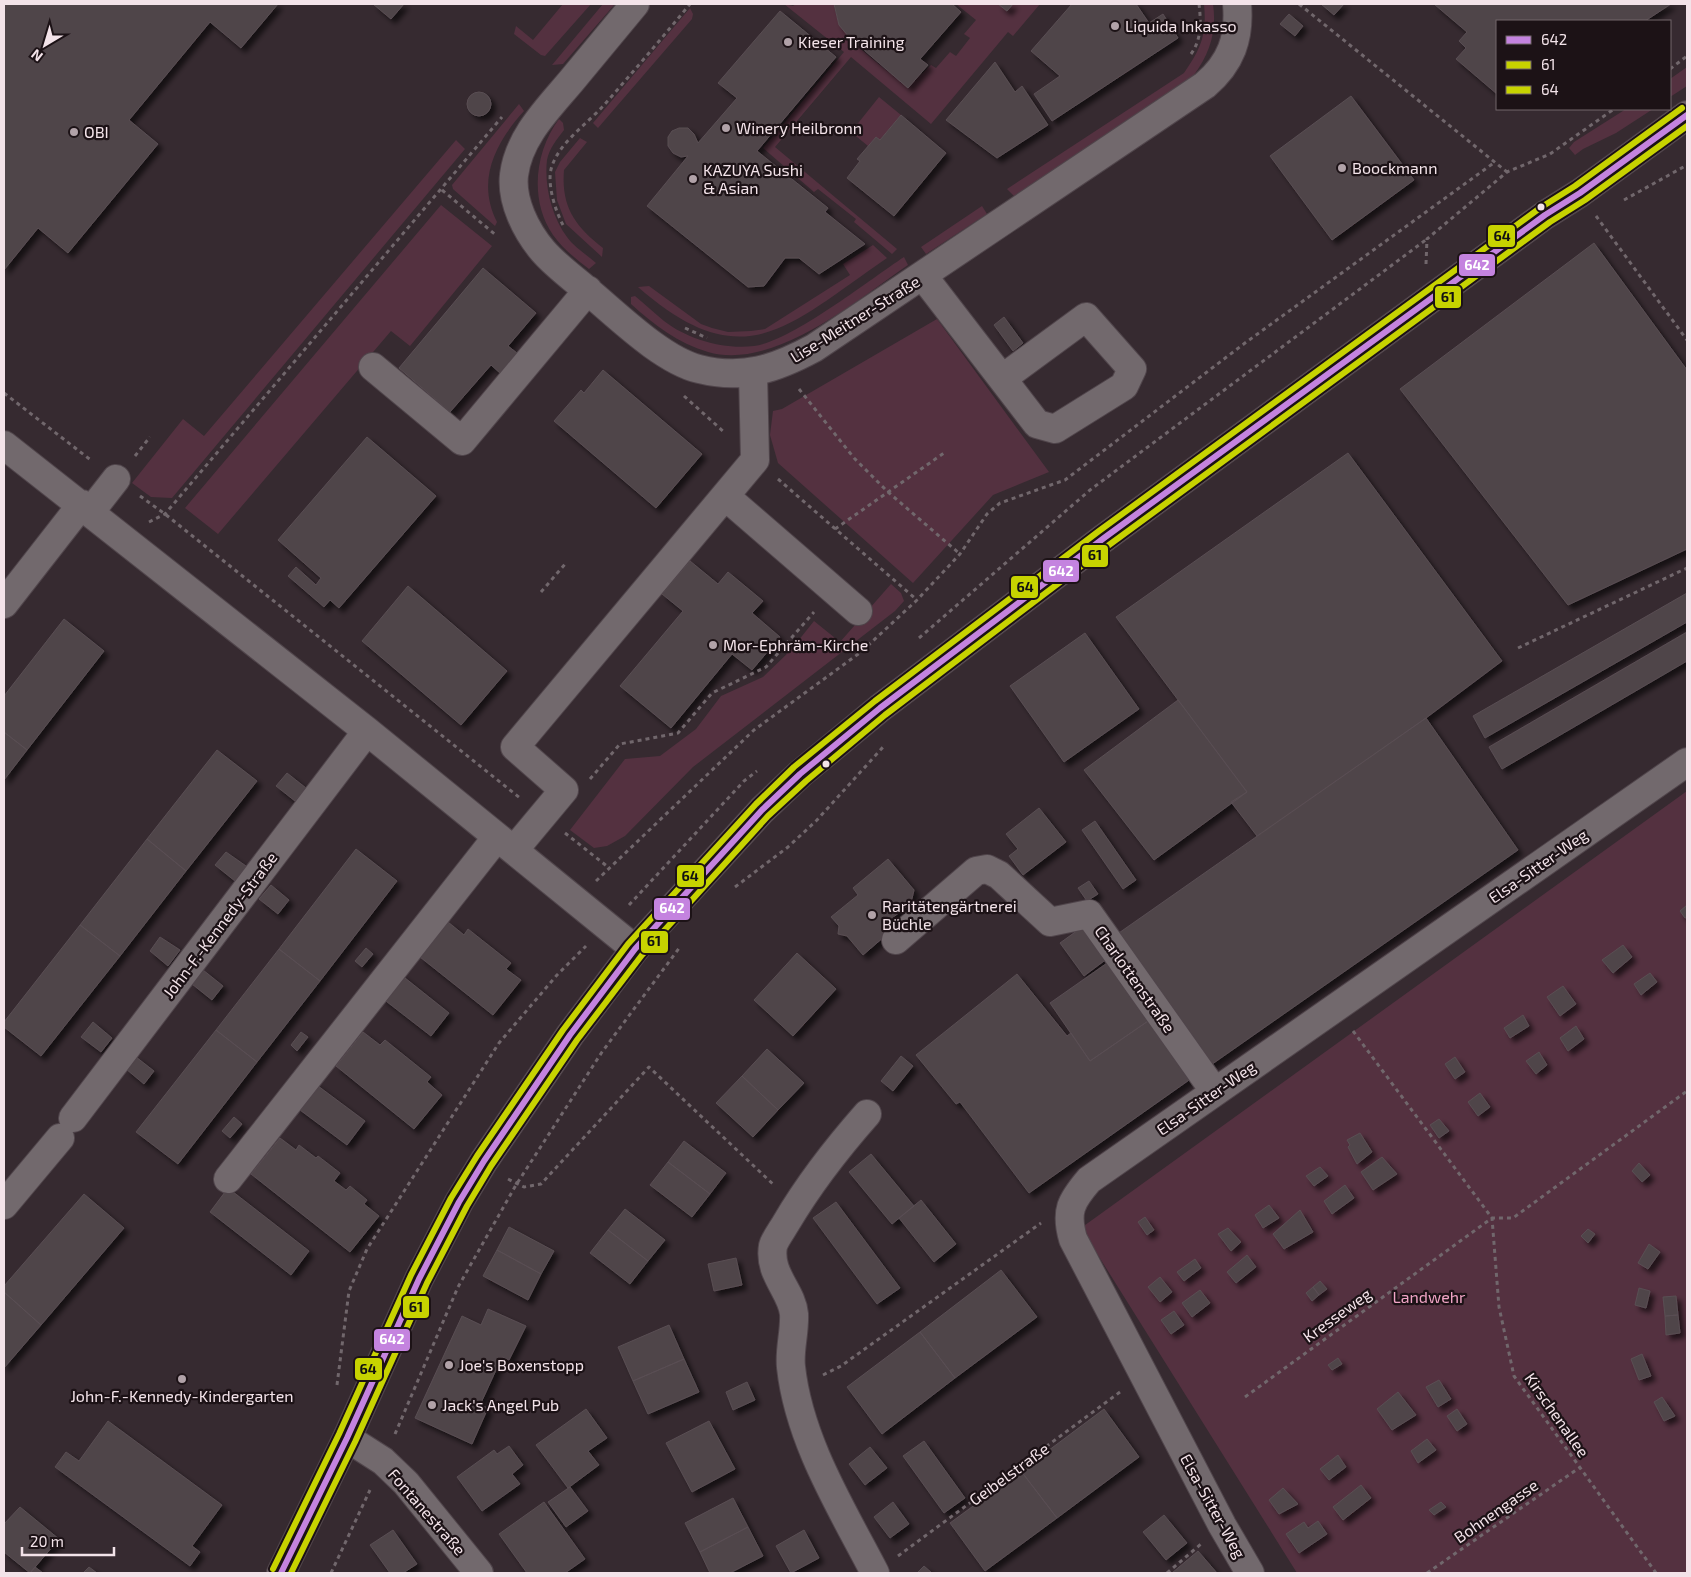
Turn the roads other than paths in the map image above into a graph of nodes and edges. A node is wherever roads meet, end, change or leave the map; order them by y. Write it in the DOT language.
graph roads {
  1 [pos="635,4"];
  2 [pos="1237,4"];
  3 [pos="1687,115"];
  4 [pos="923,276"];
  5 [pos="588,290"];
  6 [pos="373,368"];
  7 [pos="754,373"];
  8 [pos="1003,378"];
  9 [pos="4,444"];
  10 [pos="116,480"];
  11 [pos="725,496"];
  12 [pos="87,508"];
  13 [pos="4,604"];
  14 [pos="858,612"];
  15 [pos="367,731"];
  16 [pos="1687,762"];
  17 [pos="506,843"];
  18 [pos="896,940"];
  19 [pos="635,949"];
  20 [pos="1215,1092"];
  21 [pos="867,1114"];
  22 [pos="228,1179"];
  23 [pos="4,1205"];
  24 [pos="347,1438"];
  25 [pos="281,1573"];
  26 [pos="479,1573"];
  27 [pos="875,1573"];
  28 [pos="1250,1573"];
  1 -- 5 [label="street, Lise-Meitner-Straße"];
  2 -- 4 [label="street, Lise-Meitner-Straße"];
  3 -- 19 [label="main road"];
  4 -- 7 [label="street, Lise-Meitner-Straße"];
  4 -- 8 [label="street"];
  5 -- 6 [label="street"];
  5 -- 7 [label="street, Lise-Meitner-Straße"];
  7 -- 11 [label="street"];
  8 -- 8 [label="street"];
  9 -- 12 [label="street"];
  10 -- 12 [label="street"];
  11 -- 14 [label="street"];
  11 -- 17 [label="street"];
  12 -- 13 [label="street"];
  12 -- 15 [label="street"];
  15 -- 17 [label="street"];
  15 -- 23 [label="street, John-F.-Kennedy-Straße"];
  16 -- 20 [label="street, Elsa-Sitter-Weg"];
  17 -- 19 [label="street"];
  17 -- 22 [label="street"];
  18 -- 20 [label="street, Charlottenstraße"];
  19 -- 24 [label="main road"];
  20 -- 28 [label="street, Elsa-Sitter-Weg"];
  21 -- 27 [label="street"];
  24 -- 25 [label="main road"];
  24 -- 26 [label="street, Fontanestraße"];
}
